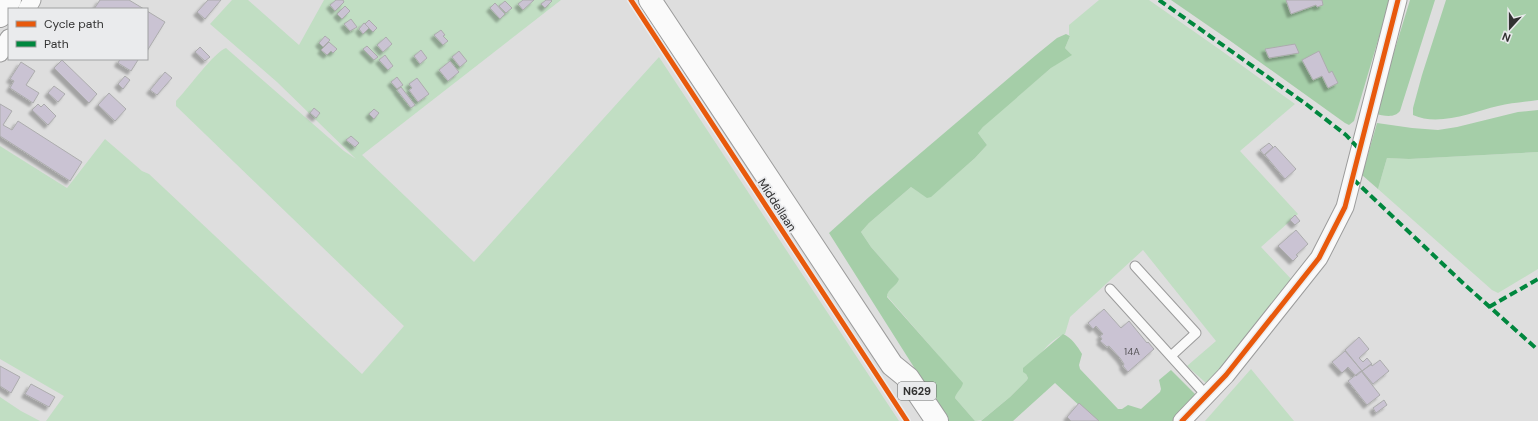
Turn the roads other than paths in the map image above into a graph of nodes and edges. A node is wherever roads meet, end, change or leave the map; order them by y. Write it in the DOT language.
graph roads {
  1 [pos="10,0"];
  2 [pos="650,0"];
  3 [pos="1398,0"];
  4 [pos="0,16"];
  5 [pos="8,40"];
  6 [pos="0,53"];
  7 [pos="1135,266"];
  8 [pos="1110,289"];
  9 [pos="1171,356"];
  10 [pos="892,364"];
  11 [pos="1206,395"];
  12 [pos="923,421"];
  13 [pos="937,421"];
  14 [pos="1182,421"];
  1 -- 4 [label="main road"];
  2 -- 10 [label="main road, Middellaan / N629"];
  3 -- 11 [label="street"];
  5 -- 6 [label="street"];
  7 -- 9 [label="lane"];
  8 -- 9 [label="lane"];
  9 -- 11 [label="lane"];
  10 -- 12 [label="main road, Middellaan / N629"];
  10 -- 13 [label="main road, Middellaan / N629"];
  11 -- 14 [label="street"];
}
